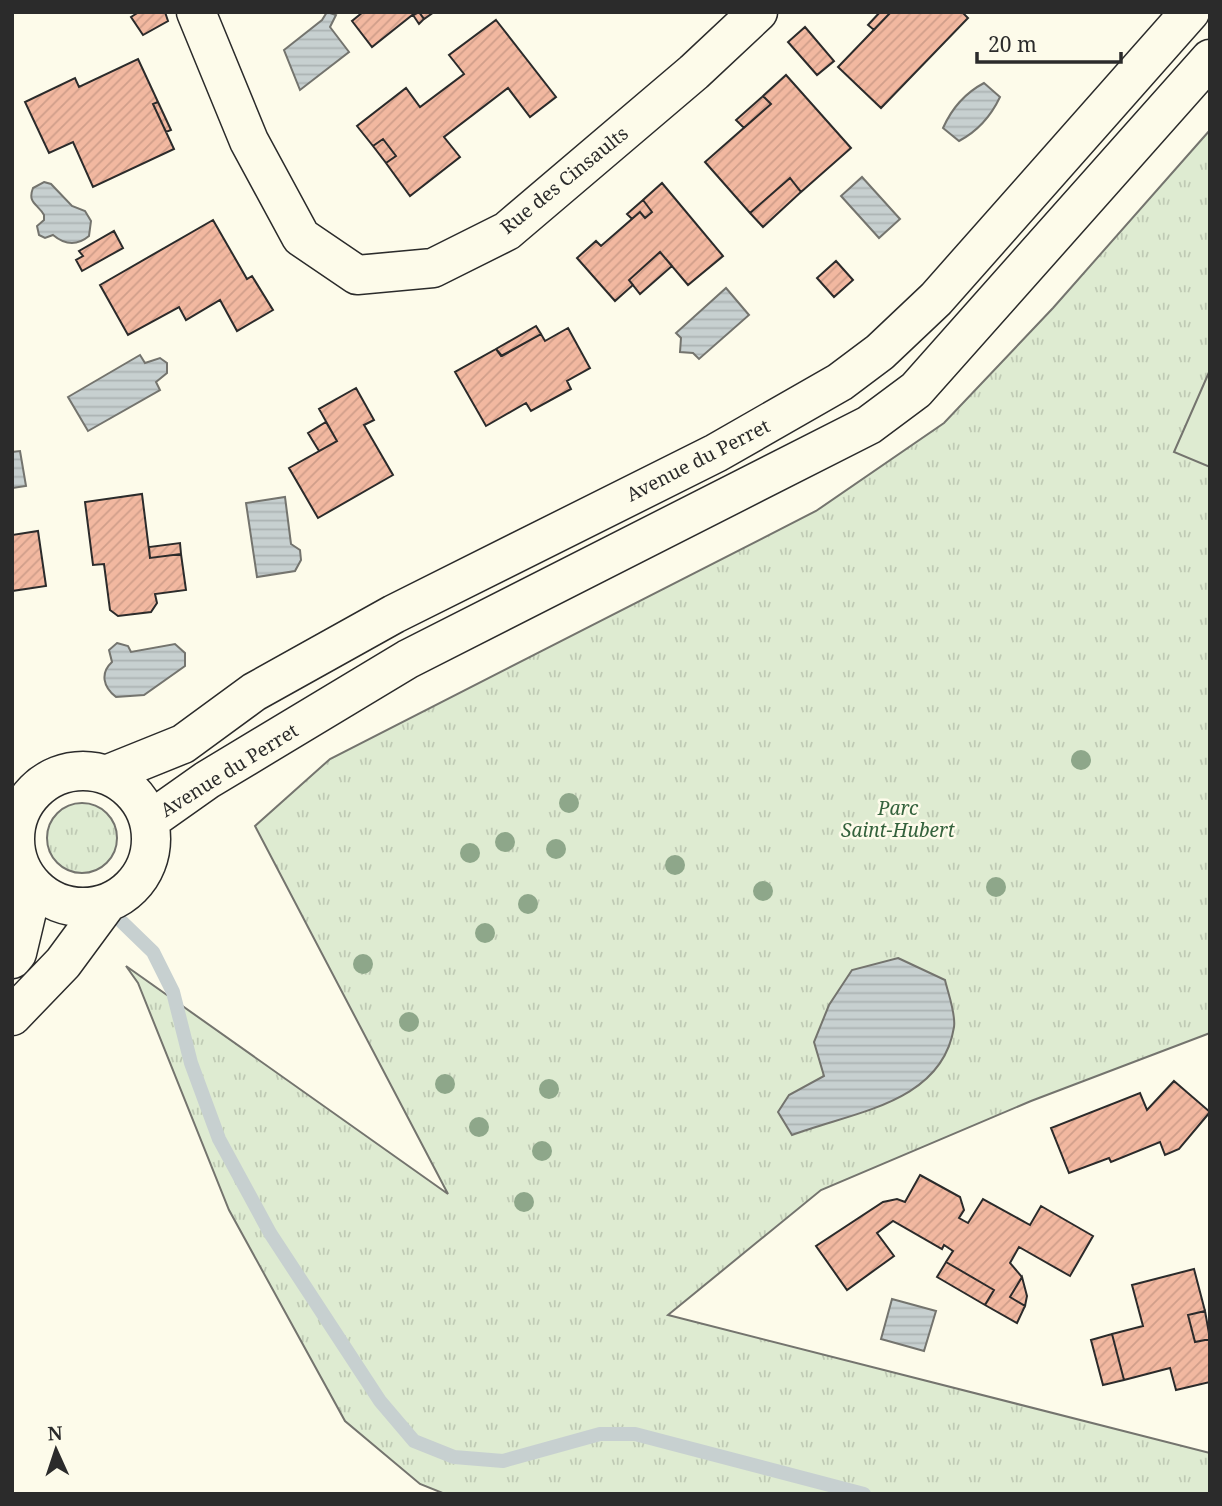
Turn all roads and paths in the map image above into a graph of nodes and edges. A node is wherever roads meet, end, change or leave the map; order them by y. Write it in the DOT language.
graph roads {
  1 [pos="196,12"];
  2 [pos="758,12"];
  3 [pos="1190,12"];
  4 [pos="1210,59"];
  5 [pos="106,775"];
  6 [pos="23,794"];
  7 [pos="149,821"];
  8 [pos="14,848"];
  9 [pos="33,886"];
  10 [pos="105,906"];
  11 [pos="12,959"];
  12 [pos="12,1016"];
  1 -- 2 [label="street, Rue des Cinsaults"];
  3 -- 5 [label="street, Avenue du Perret"];
  4 -- 7 [label="street, Avenue du Perret"];
  5 -- 6 [label="street"];
  5 -- 7 [label="street"];
  6 -- 8 [label="street"];
  7 -- 10 [label="street"];
  8 -- 9 [label="street"];
  9 -- 10 [label="street"];
  9 -- 11 [label="street"];
  10 -- 12 [label="street"];
}
